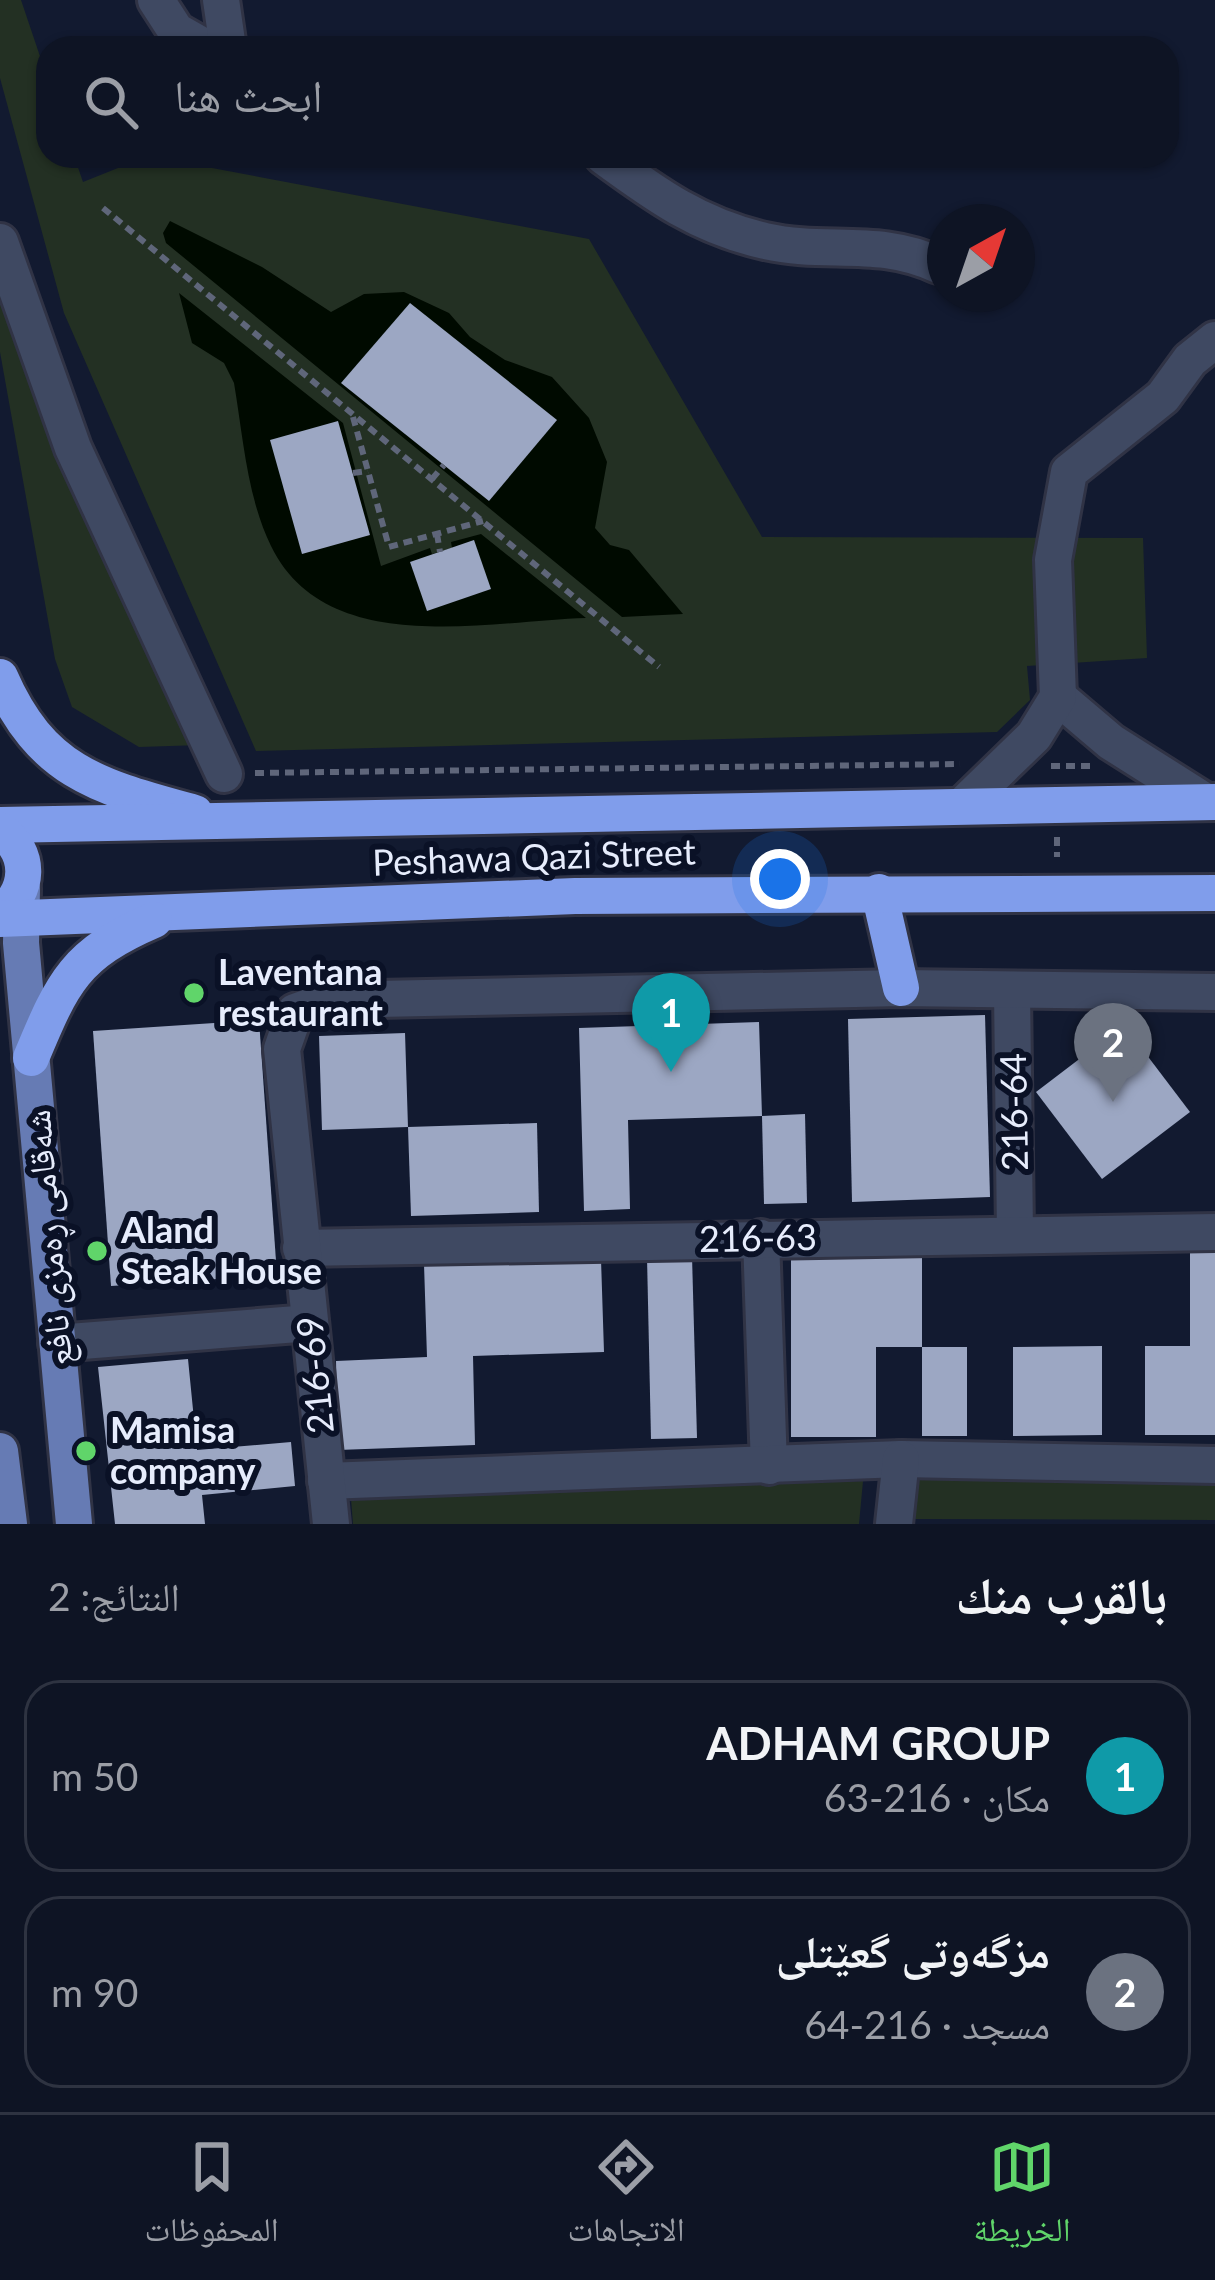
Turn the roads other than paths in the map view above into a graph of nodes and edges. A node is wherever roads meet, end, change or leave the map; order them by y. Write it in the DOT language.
graph roads {
  1 [pos="156,0"];
  2 [pos="220,0"];
  3 [pos="185,36"];
  4 [pos="226,36"];
  5 [pos="618,168"];
  6 [pos="0,242"];
  7 [pos="927,260"];
  8 [pos="1215,340"];
  9 [pos="0,677"];
  10 [pos="1058,697"];
  11 [pos="239,774"];
  12 [pos="1210,802"];
  13 [pos="962,806"];
  14 [pos="233,824"];
  15 [pos="8,834"];
  16 [pos="879,892"];
  17 [pos="1215,893"];
  18 [pos="194,910"];
  19 [pos="7,917"];
  20 [pos="901,988"];
  21 [pos="1012,991"];
  22 [pos="1215,992"];
  23 [pos="20,1029"];
  24 [pos="1215,1232"];
  25 [pos="1015,1233"];
  26 [pos="761,1238"];
  27 [pos="301,1248"];
  28 [pos="310,1323"];
  29 [pos="57,1342"];
  30 [pos="0,1451"];
  31 [pos="901,1459"];
  32 [pos="1215,1465"];
  33 [pos="770,1466"];
  34 [pos="326,1481"];
  35 [pos="9,1524"];
  36 [pos="74,1524"];
  37 [pos="331,1524"];
  38 [pos="894,1524"];
  1 -- 3 [label="street"];
  2 -- 4 [label="street"];
  5 -- 7 [label="street"];
  6 -- 11 [label="street"];
  8 -- 10 [label="street"];
  9 -- 14 [label="highway"];
  10 -- 12 [label="street"];
  10 -- 13 [label="street"];
  12 -- 13 [label="highway, Peshawa Qazi Street"];
  13 -- 14 [label="highway, Peshawa Qazi Street"];
  14 -- 15 [label="highway, Peshawa Qazi Street"];
  15 -- 19 [label="main road, شەقامی ڕەمزی نافع"];
  16 -- 17 [label="highway, Peshawa Qazi Street"];
  16 -- 18 [label="highway, Peshawa Qazi Street"];
  16 -- 20 [label="highway"];
  18 -- 19 [label="highway, Peshawa Qazi Street"];
  18 -- 23 [label="highway"];
  19 -- 23 [label="main road, شەقامی ڕەمزی نافع"];
  20 -- 21 [label="street"];
  20 -- 27 [label="street, 216-69"];
  21 -- 22 [label="street"];
  21 -- 25 [label="street, 216-64"];
  23 -- 29 [label="main road, شەقامی ڕەمزی نافع"];
  24 -- 25 [label="street, 216-63"];
  25 -- 26 [label="street, 216-63"];
  26 -- 27 [label="street, 216-63"];
  26 -- 33 [label="street"];
  27 -- 28 [label="street, 216-69"];
  28 -- 29 [label="street"];
  28 -- 34 [label="street, 216-69"];
  29 -- 36 [label="main road, شەقامی ڕەمزی نافع"];
  30 -- 35 [label="main road"];
  31 -- 32 [label="street"];
  31 -- 33 [label="street"];
  31 -- 38 [label="street"];
  33 -- 34 [label="street"];
  34 -- 37 [label="street, 216-69"];
}
